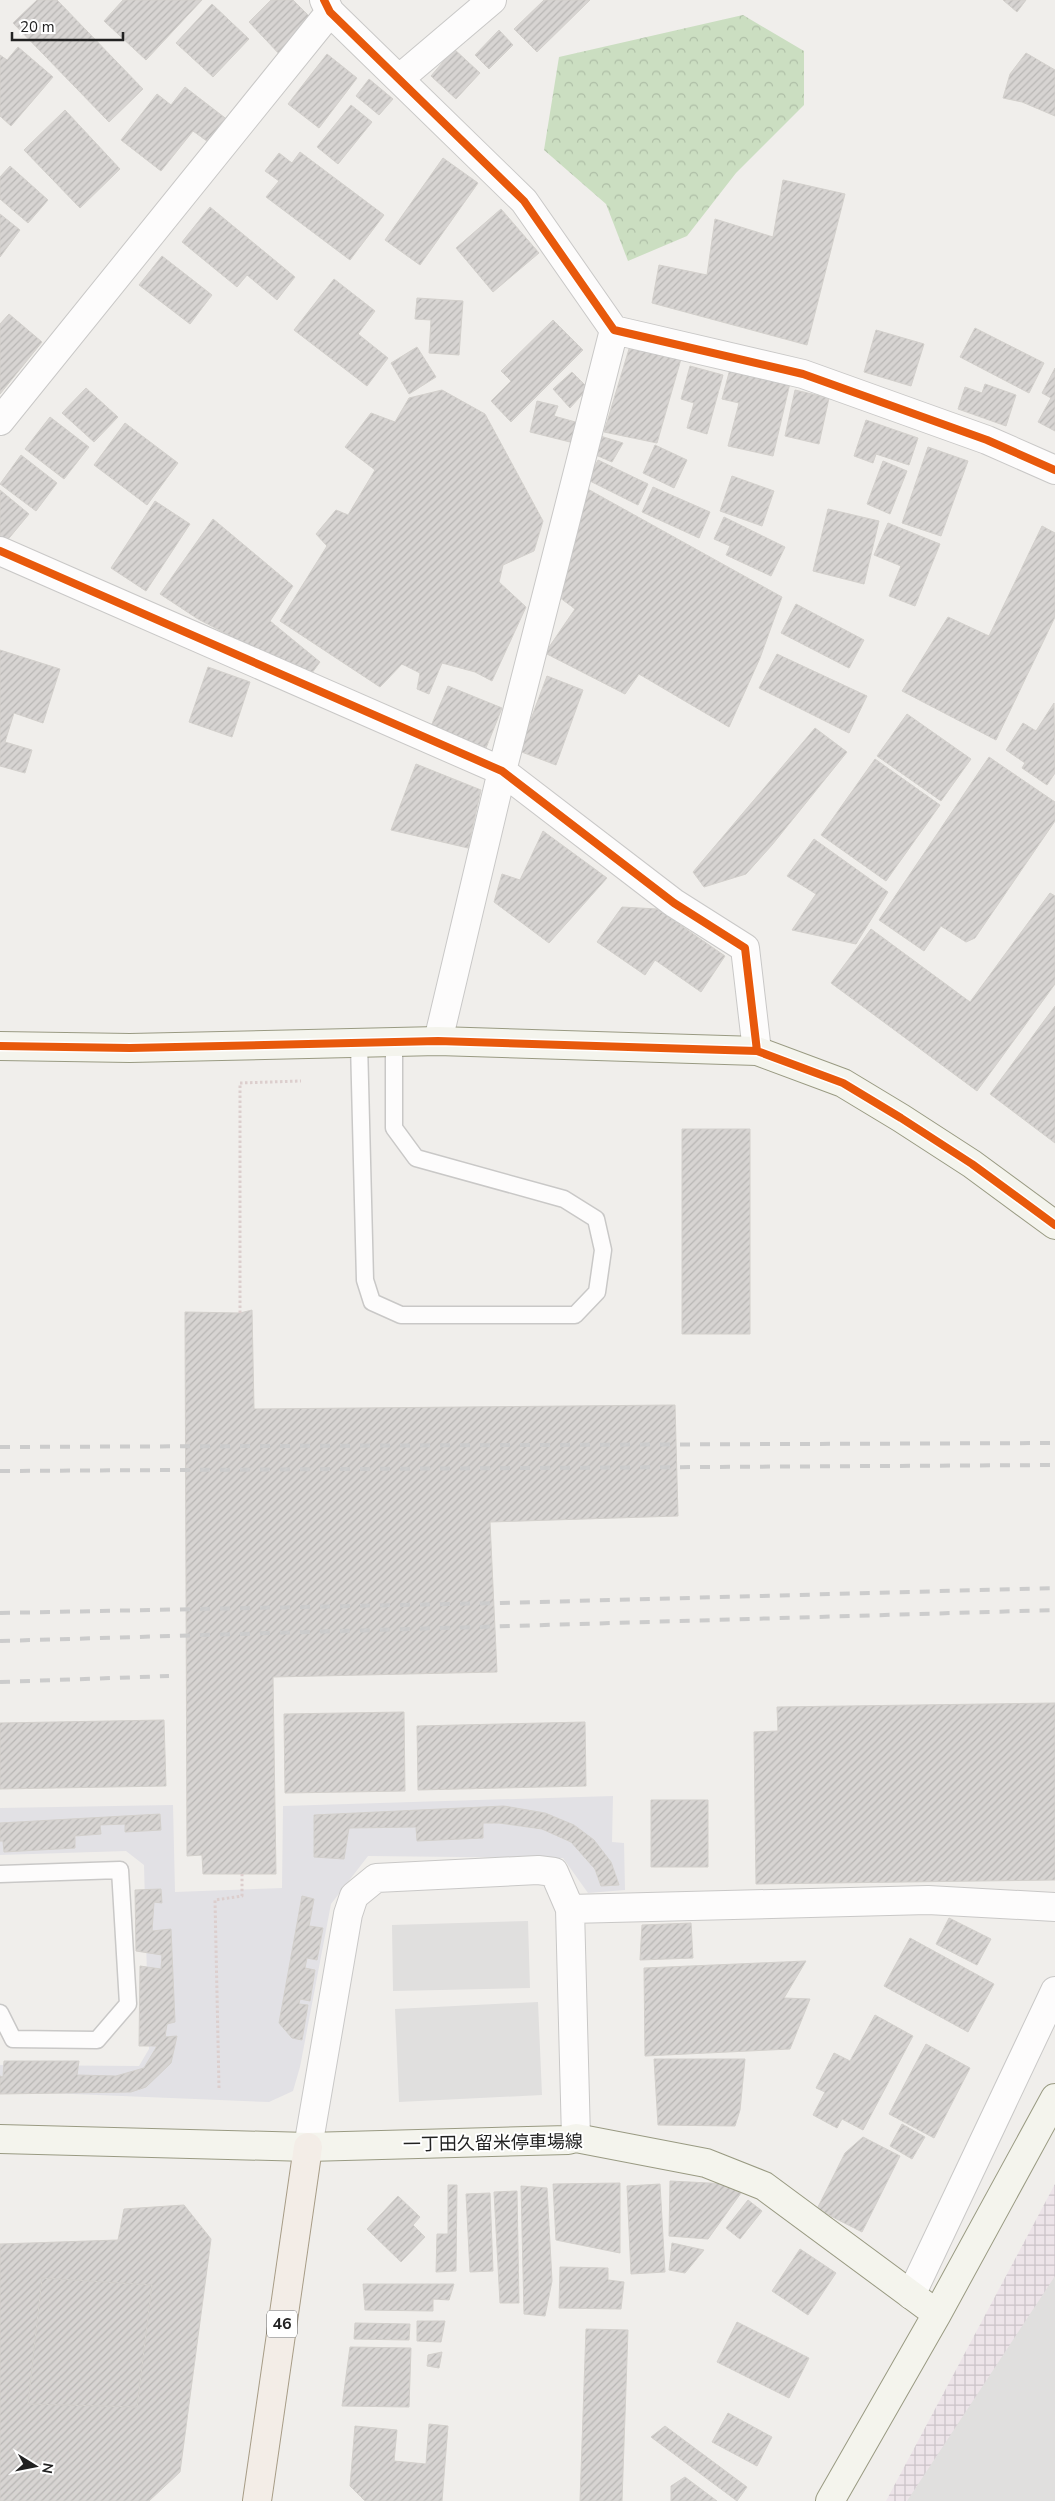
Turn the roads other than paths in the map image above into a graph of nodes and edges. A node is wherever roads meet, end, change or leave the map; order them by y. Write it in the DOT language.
graph roads {
  1 [pos="492,0"];
  2 [pos="327,6"];
  3 [pos="399,79"];
  4 [pos="614,330"];
  5 [pos="0,421"];
  6 [pos="1055,470"];
  7 [pos="0,552"];
  8 [pos="502,771"];
  9 [pos="394,1042"];
  10 [pos="438,1042"];
  11 [pos="359,1043"];
  12 [pos="0,1046"];
  13 [pos="757,1051"];
  14 [pos="1055,1225"];
  15 [pos="0,1874"];
  16 [pos="1055,1907"];
  17 [pos="570,1909"];
  18 [pos="1055,1991"];
  19 [pos="0,2013"];
  20 [pos="1055,2098"];
  21 [pos="576,2138"];
  22 [pos="0,2139"];
  23 [pos="308,2147"];
  24 [pos="912,2295"];
  25 [pos="937,2314"];
  26 [pos="257,2501"];
  27 [pos="830,2501"];
  1 -- 3 [label="street"];
  2 -- 3 [label="street"];
  2 -- 5 [label="street"];
  3 -- 4 [label="street"];
  4 -- 6 [label="street"];
  4 -- 8 [label="street"];
  7 -- 8 [label="street"];
  8 -- 10 [label="street"];
  8 -- 13 [label="street"];
  9 -- 10 [label="street"];
  9 -- 11 [label="street"];
  9 -- 11 [label="lane"];
  10 -- 13 [label="street"];
  11 -- 12 [label="street"];
  13 -- 14 [label="street"];
  15 -- 19 [label="lane"];
  16 -- 17 [label="street"];
  17 -- 21 [label="street"];
  17 -- 23 [label="street"];
  18 -- 24 [label="street"];
  20 -- 25 [label="street"];
  21 -- 23 [label="street, 一丁田久留米停車場線"];
  21 -- 24 [label="street, 一丁田久留米停車場線"];
  22 -- 23 [label="street, 一丁田久留米停車場線"];
  23 -- 26 [label="main road, 46"];
  24 -- 25 [label="street, 一丁田久留米停車場線"];
  25 -- 27 [label="street"];
}
